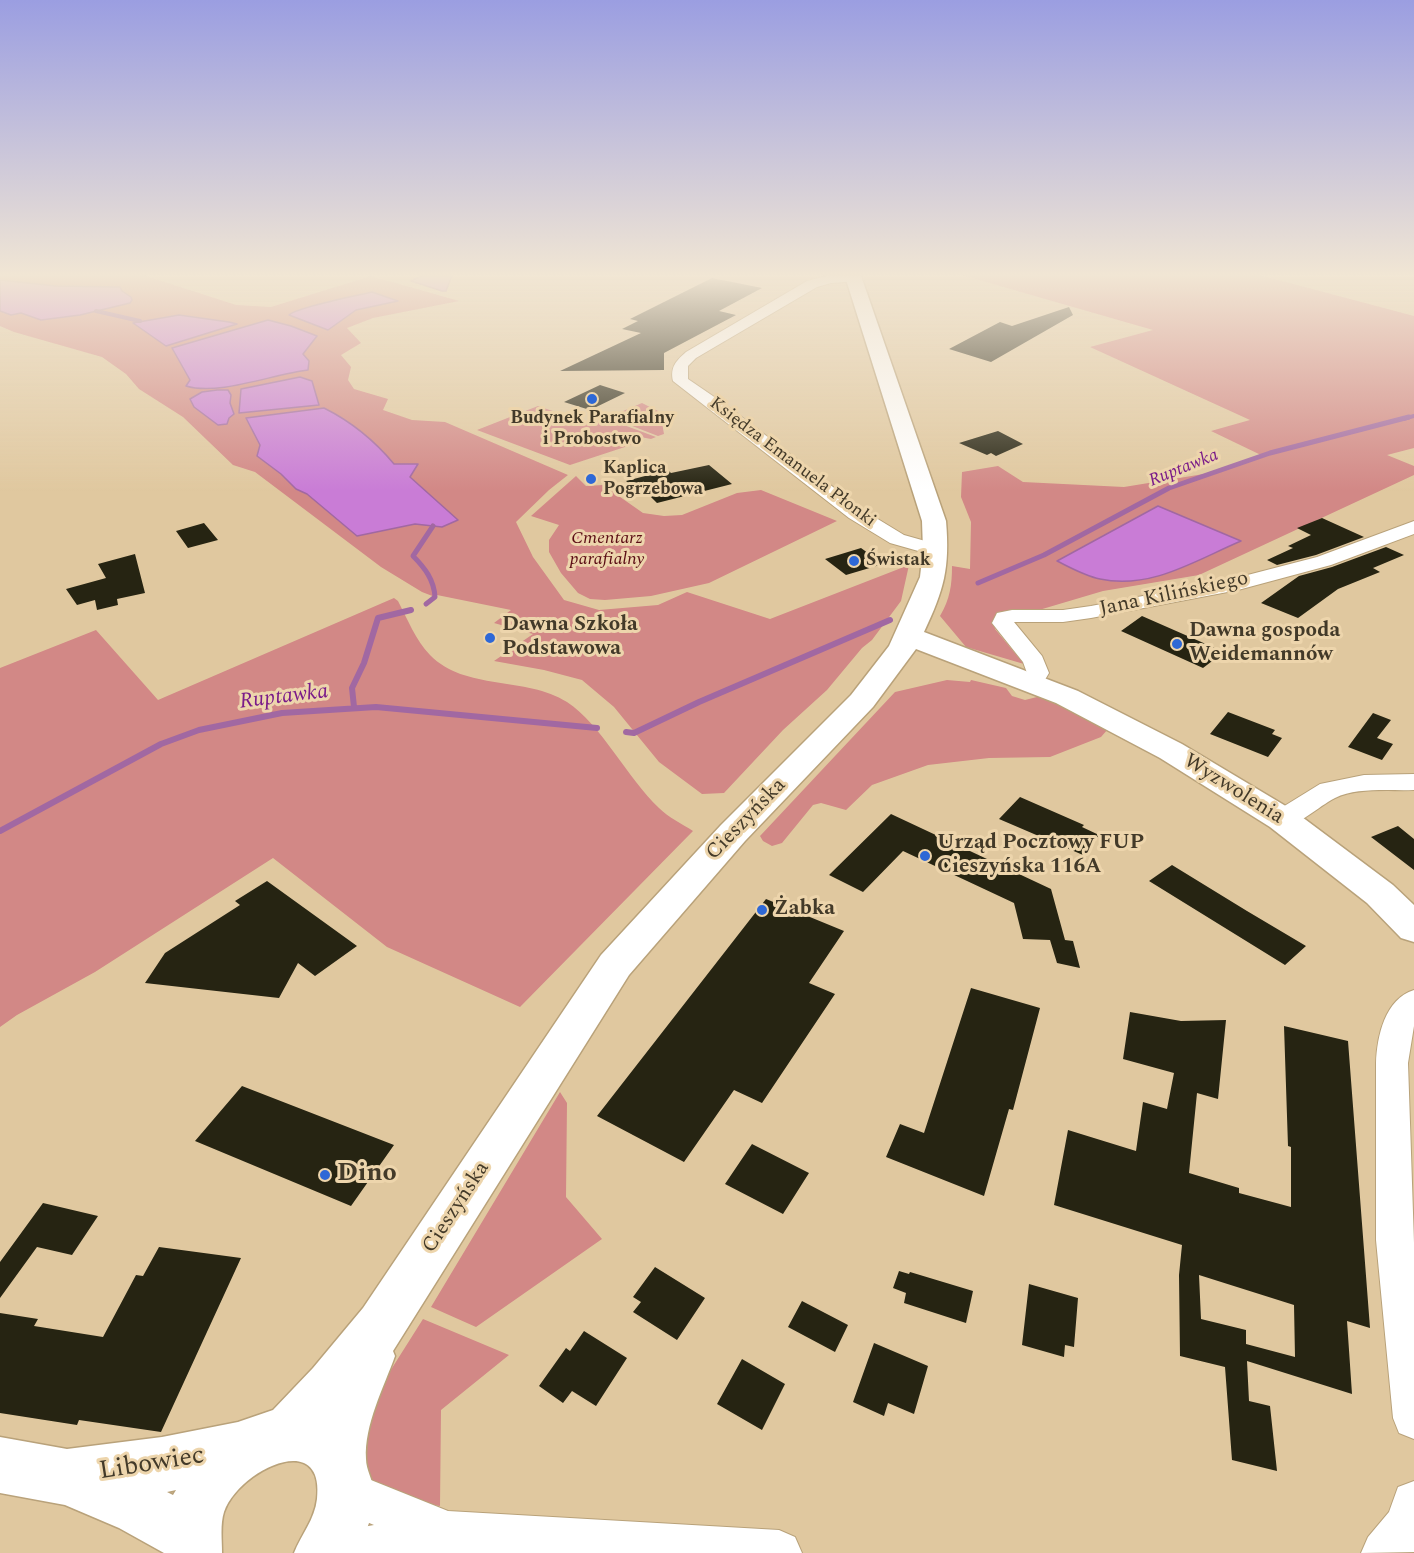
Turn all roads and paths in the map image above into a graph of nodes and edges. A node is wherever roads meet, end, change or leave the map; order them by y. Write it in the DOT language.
graph roads {
  1 [pos="708,345"];
  2 [pos="877,345"];
  3 [pos="1414,527"];
  4 [pos="936,550"];
  5 [pos="901,647"];
  6 [pos="1032,682"];
  7 [pos="1414,782"];
  8 [pos="1282,819"];
  9 [pos="1414,928"];
  10 [pos="1414,1002"];
  11 [pos="381,1326"];
  12 [pos="1414,1418"];
  13 [pos="289,1433"];
  14 [pos="238,1450"];
  15 [pos="0,1465"];
  16 [pos="342,1476"];
  17 [pos="66,1477"];
  18 [pos="1414,1503"];
  19 [pos="448,1533"];
  20 [pos="192,1544"];
  21 [pos="324,1553"];
  22 [pos="346,1553"];
  23 [pos="779,1553"];
  24 [pos="1384,1553"];
  1 -- 4 [label="street, Księdza Emanuela Płonki"];
  2 -- 4 [label="main road, Cieszyńska"];
  3 -- 6 [label="street, Jana Kilińskiego"];
  4 -- 5 [label="main road, Cieszyńska"];
  5 -- 6 [label="main road, Wyzwolenia"];
  5 -- 11 [label="main road, Cieszyńska"];
  6 -- 8 [label="main road, Wyzwolenia"];
  7 -- 8 [label="street"];
  8 -- 9 [label="main road, Wyzwolenia"];
  10 -- 12 [label="street"];
  11 -- 13 [label="main road, Cieszyńska"];
  11 -- 16 [label="main road, Cieszyńska"];
  13 -- 14 [label="main road"];
  13 -- 16 [label="main road"];
  14 -- 17 [label="main road, Libowiec"];
  14 -- 20 [label="main road"];
  15 -- 17 [label="main road, Libowiec"];
  16 -- 19 [label="street"];
  16 -- 21 [label="main road, Cieszyńska"];
  17 -- 20 [label="main road, Libowiec"];
  18 -- 24 [label="street"];
  19 -- 22 [label="street"];
  19 -- 23 [label="street"];
}
